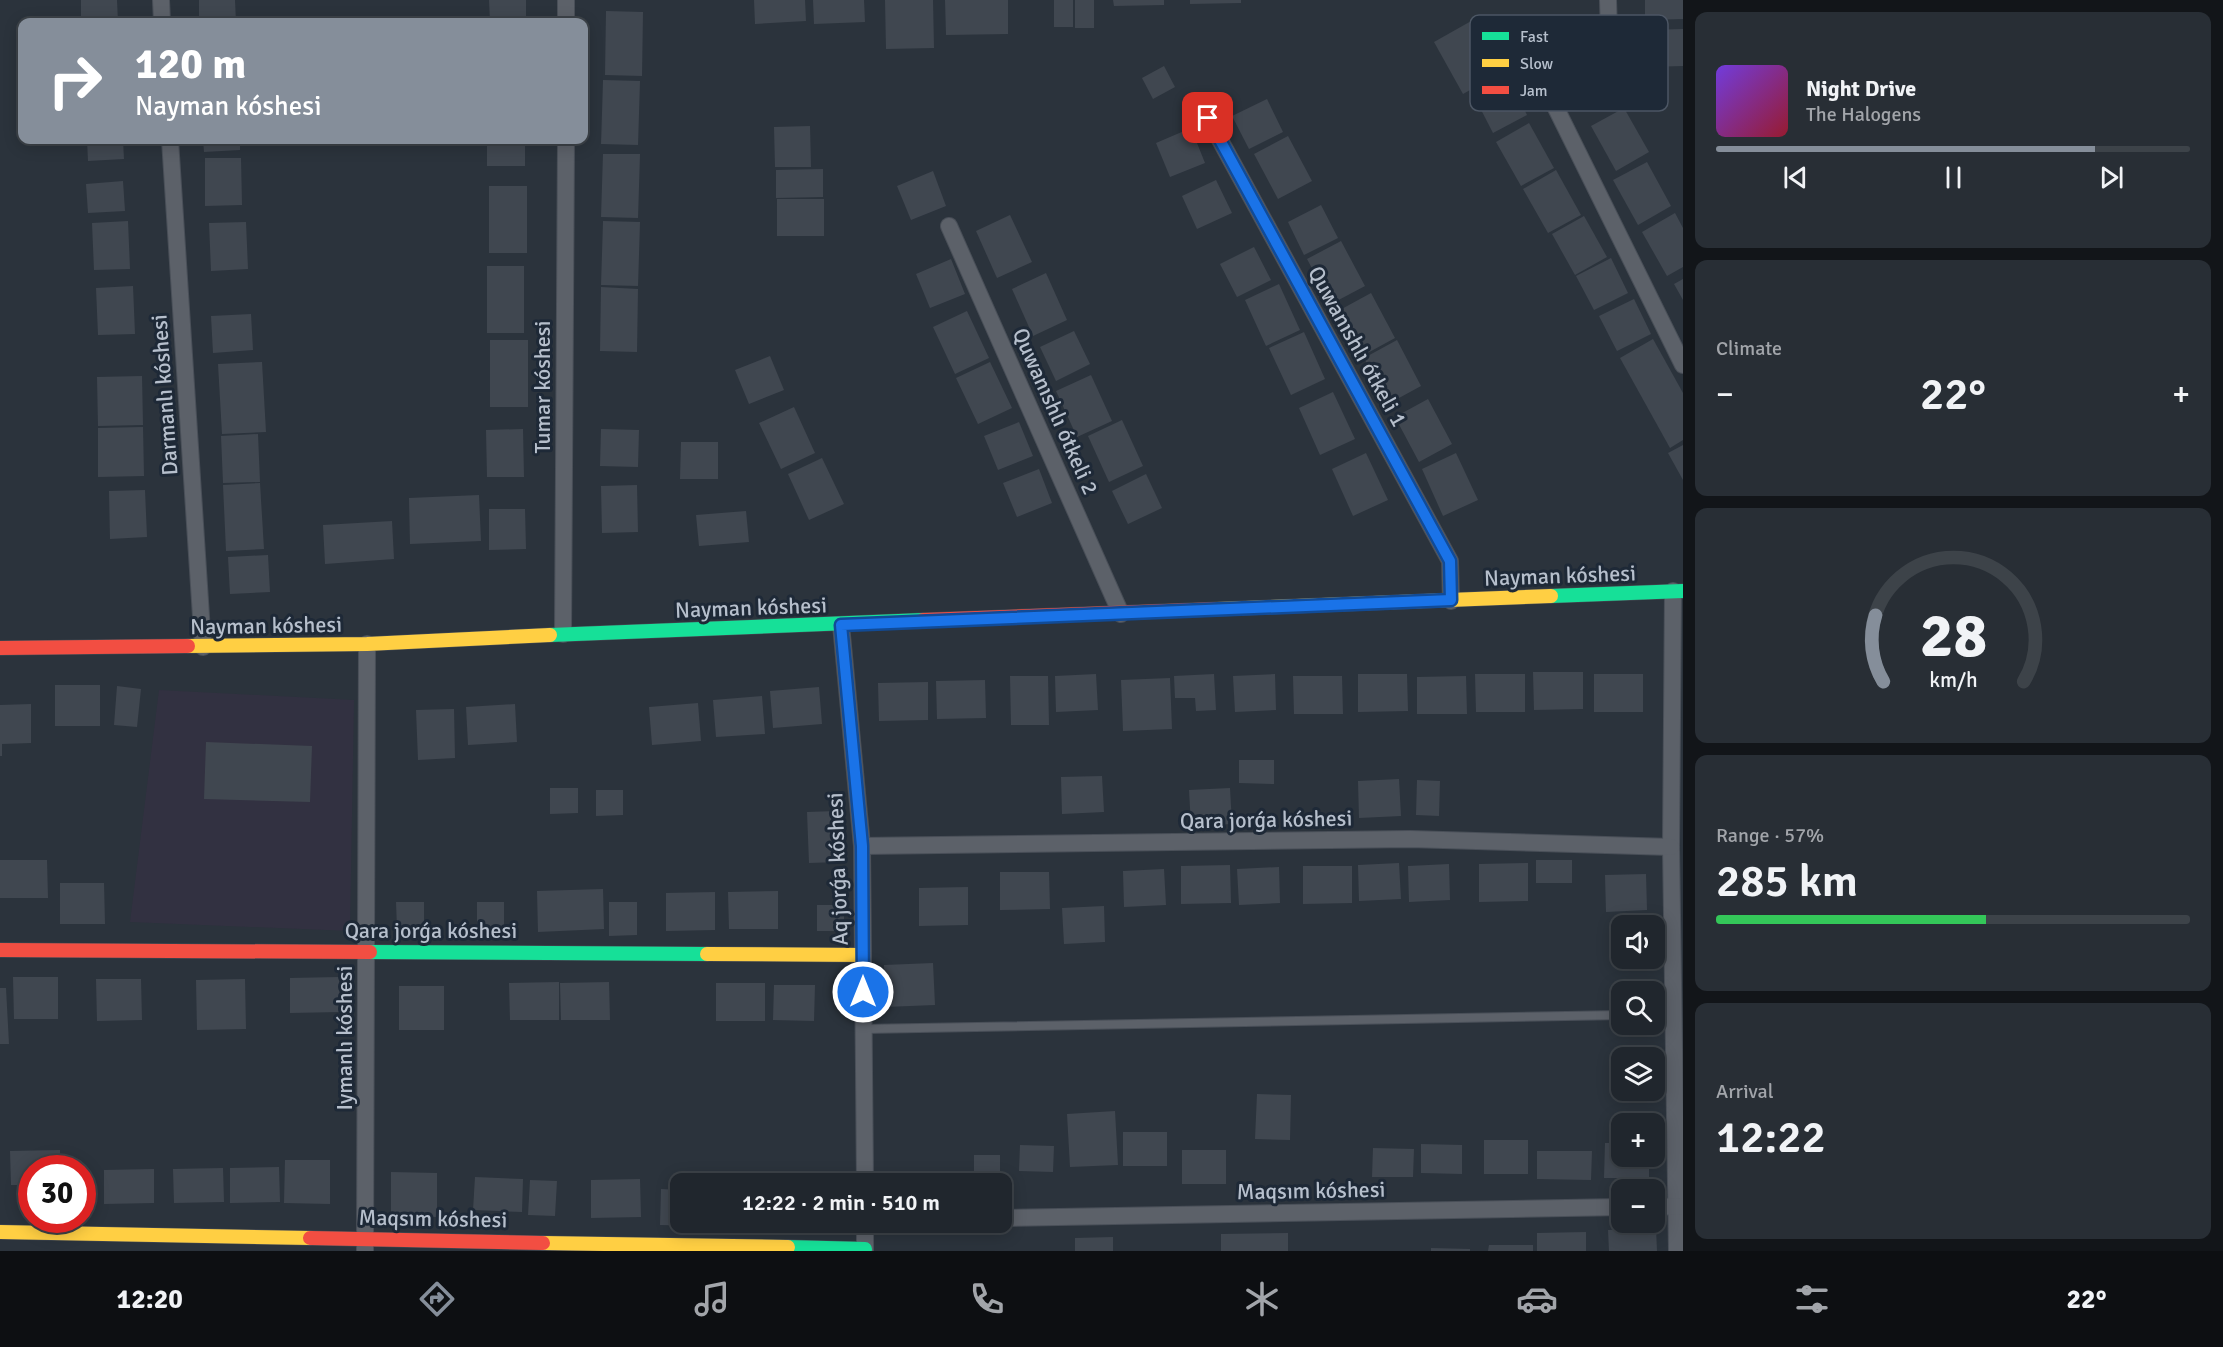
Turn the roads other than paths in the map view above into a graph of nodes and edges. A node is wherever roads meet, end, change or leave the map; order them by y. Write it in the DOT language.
graph roads {
  1 [pos="161,0"];
  2 [pos="566,0"];
  3 [pos="1608,0"];
  4 [pos="1608,15"];
  5 [pos="162,18"];
  6 [pos="566,18"];
  7 [pos="1557,111"];
  8 [pos="1208,118"];
  9 [pos="170,144"];
  10 [pos="566,144"];
  11 [pos="949,226"];
  12 [pos="1683,365"];
  13 [pos="1678,591"];
  14 [pos="1451,600"];
  15 [pos="1121,614"];
  16 [pos="841,625"];
  17 [pos="563,634"];
  18 [pos="367,644"];
  19 [pos="203,647"];
  20 [pos="0,648"];
  21 [pos="862,846"];
  22 [pos="1671,847"];
  23 [pos="1678,939"];
  24 [pos="0,950"];
  25 [pos="367,952"];
  26 [pos="863,955"];
  27 [pos="1665,1014"];
  28 [pos="1675,1014"];
  29 [pos="1611,1015"];
  30 [pos="863,1029"];
  31 [pos="865,1173"];
  32 [pos="1680,1206"];
  33 [pos="1611,1207"];
  34 [pos="1665,1207"];
  35 [pos="1012,1218"];
  36 [pos="0,1232"];
  37 [pos="865,1233"];
  38 [pos="365,1245"];
  39 [pos="865,1250"];
  40 [pos="1677,1251"];
  1 -- 5 [label="street"];
  2 -- 6 [label="street"];
  3 -- 4 [label="street"];
  7 -- 12 [label="street"];
  8 -- 14 [label="street, Quwanıshlı ótkeli 1"];
  9 -- 19 [label="street, Darmanlı kóshesi"];
  10 -- 17 [label="street, Tumar kóshesi"];
  11 -- 15 [label="street, Quwanıshlı ótkeli 2"];
  13 -- 14 [label="street, Nayman kóshesi"];
  13 -- 22 [label="street"];
  14 -- 15 [label="street, Nayman kóshesi"];
  15 -- 16 [label="street, Nayman kóshesi"];
  16 -- 17 [label="street, Nayman kóshesi"];
  16 -- 21 [label="street, Aq jorǵa kóshesi"];
  17 -- 18 [label="street, Nayman kóshesi"];
  18 -- 19 [label="street, Nayman kóshesi"];
  18 -- 25 [label="street, Iymanlı kóshesi"];
  19 -- 20 [label="street, Nayman kóshesi"];
  21 -- 22 [label="street, Qara jorǵa kóshesi"];
  21 -- 26 [label="street, Aq jorǵa kóshesi"];
  22 -- 23 [label="street"];
  23 -- 28 [label="street"];
  24 -- 25 [label="street, Qara jorǵa kóshesi"];
  25 -- 26 [label="street, Qara jorǵa kóshesi"];
  25 -- 38 [label="street, Iymanlı kóshesi"];
  26 -- 30 [label="street, Aq jorǵa kóshesi"];
  27 -- 28 [label="lane"];
  28 -- 32 [label="street"];
  29 -- 30 [label="lane"];
  30 -- 31 [label="street, Aq jorǵa kóshesi"];
  32 -- 34 [label="street"];
  32 -- 40 [label="street"];
  33 -- 35 [label="street, Maqsım kóshesi"];
  36 -- 38 [label="street, Maqsım kóshesi"];
  37 -- 39 [label="street"];
  38 -- 39 [label="street, Maqsım kóshesi"];
}
